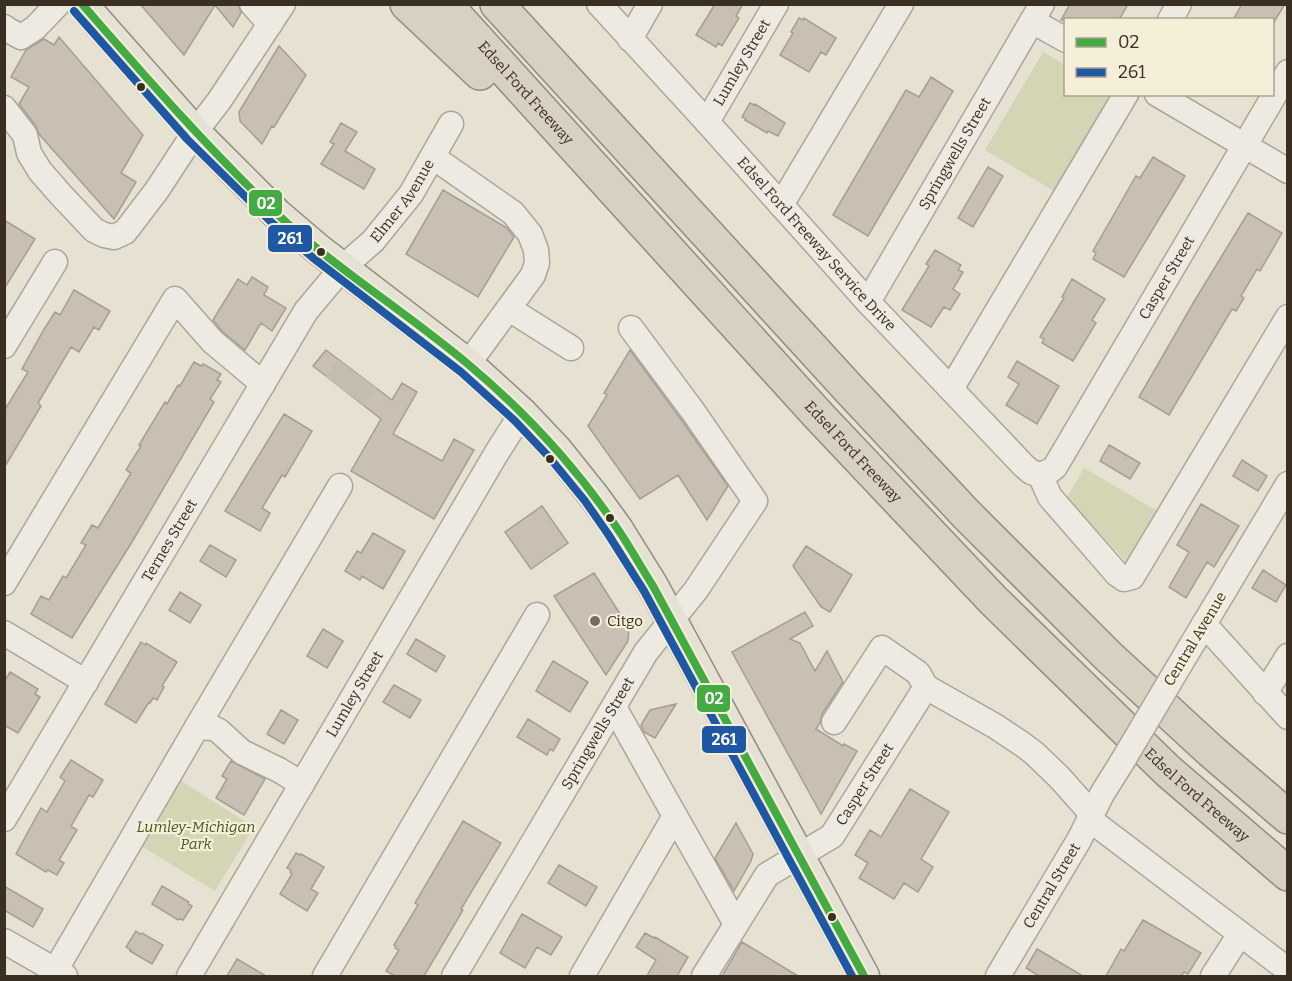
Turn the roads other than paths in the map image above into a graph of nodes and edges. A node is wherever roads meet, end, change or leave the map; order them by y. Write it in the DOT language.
graph roads {
  1 [pos="58,4"];
  2 [pos="82,4"];
  3 [pos="252,4"];
  4 [pos="407,4"];
  5 [pos="445,4"];
  6 [pos="498,4"];
  7 [pos="515,4"];
  8 [pos="599,4"];
  9 [pos="650,4"];
  10 [pos="776,4"];
  11 [pos="901,4"];
  12 [pos="1179,4"];
  13 [pos="1037,13"];
  14 [pos="276,14"];
  15 [pos="1171,18"];
  16 [pos="4,27"];
  17 [pos="630,39"];
  18 [pos="1064,39"];
  19 [pos="540,51"];
  20 [pos="1287,72"];
  21 [pos="1274,94"];
  22 [pos="1125,96"];
  23 [pos="1160,96"];
  24 [pos="1273,96"];
  25 [pos="4,108"];
  26 [pos="707,122"];
  27 [pos="451,124"];
  28 [pos="195,132"];
  29 [pos="1244,146"];
  30 [pos="433,157"];
  31 [pos="1287,171"];
  32 [pos="601,177"];
  33 [pos="781,205"];
  34 [pos="55,262"];
  35 [pos="342,268"];
  36 [pos="868,302"];
  37 [pos="509,309"];
  38 [pos="1287,317"];
  39 [pos="632,328"];
  40 [pos="4,346"];
  41 [pos="571,348"];
  42 [pos="468,364"];
  43 [pos="263,384"];
  44 [pos="951,389"];
  45 [pos="522,413"];
  46 [pos="1040,475"];
  47 [pos="1287,484"];
  48 [pos="340,486"];
  49 [pos="4,583"];
  50 [pos="537,615"];
  51 [pos="672,620"];
  52 [pos="4,633"];
  53 [pos="1199,633"];
  54 [pos="1287,656"];
  55 [pos="86,682"];
  56 [pos="926,687"];
  57 [pos="1265,693"];
  58 [pos="614,707"];
  59 [pos="1287,717"];
  60 [pos="834,722"];
  61 [pos="197,727"];
  62 [pos="302,784"];
  63 [pos="1095,809"];
  64 [pos="675,816"];
  65 [pos="1287,817"];
  66 [pos="4,819"];
  67 [pos="799,855"];
  68 [pos="1287,873"];
  69 [pos="736,924"];
  70 [pos="1240,934"];
  71 [pos="4,941"];
  72 [pos="1287,970"];
  73 [pos="57,975"];
  74 [pos="189,976"];
  75 [pos="325,976"];
  76 [pos="454,976"];
  77 [pos="582,976"];
  78 [pos="704,976"];
  79 [pos="864,976"];
  80 [pos="998,976"];
  81 [pos="1213,976"];
  1 -- 16 [label="street"];
  2 -- 28 [label="main road"];
  3 -- 14 [label="street"];
  4 -- 32 [label="highway"];
  5 -- 32 [label="highway, Edsel Ford Freeway"];
  6 -- 19 [label="highway"];
  7 -- 19 [label="highway"];
  8 -- 17 [label="street, Edsel Ford Freeway Service Drive"];
  9 -- 17 [label="street"];
  10 -- 26 [label="street, Lumley Street"];
  11 -- 33 [label="street"];
  12 -- 15 [label="street"];
  13 -- 18 [label="street"];
  13 -- 36 [label="street, Springwells Street"];
  14 -- 28 [label="street"];
  17 -- 26 [label="street, Edsel Ford Freeway Service Drive"];
  19 -- 65 [label="highway"];
  20 -- 21 [label="street, Casper Street"];
  22 -- 44 [label="street"];
  23 -- 29 [label="street"];
  24 -- 29 [label="street, Casper Street"];
  25 -- 28 [label="street"];
  26 -- 33 [label="street, Edsel Ford Freeway Service Drive"];
  27 -- 30 [label="street, Elmer Avenue"];
  28 -- 35 [label="main road"];
  29 -- 31 [label="street"];
  29 -- 46 [label="street, Casper Street"];
  30 -- 35 [label="street, Elmer Avenue"];
  30 -- 37 [label="street"];
  32 -- 68 [label="highway, Edsel Ford Freeway"];
  33 -- 36 [label="street, Edsel Ford Freeway Service Drive"];
  34 -- 40 [label="street"];
  35 -- 42 [label="main road"];
  35 -- 43 [label="street, Ternes Street"];
  36 -- 44 [label="street, Edsel Ford Freeway Service Drive"];
  37 -- 41 [label="street"];
  37 -- 42 [label="street"];
  38 -- 46 [label="street"];
  39 -- 51 [label="street, Springwells Street"];
  42 -- 45 [label="main road"];
  43 -- 49 [label="street"];
  43 -- 55 [label="street, Ternes Street"];
  44 -- 46 [label="street, Edsel Ford Freeway Service Drive"];
  45 -- 51 [label="main road"];
  45 -- 62 [label="street, Lumley Street"];
  47 -- 53 [label="street, Central Avenue"];
  48 -- 61 [label="street"];
  50 -- 75 [label="street"];
  51 -- 58 [label="street, Springwells Street"];
  51 -- 67 [label="main road"];
  52 -- 55 [label="street"];
  53 -- 57 [label="street"];
  53 -- 63 [label="street, Central Avenue, bridge"];
  54 -- 57 [label="street"];
  55 -- 66 [label="street, Ternes Street"];
  56 -- 60 [label="street"];
  56 -- 63 [label="street"];
  56 -- 67 [label="street, Casper Street"];
  57 -- 59 [label="street"];
  58 -- 64 [label="street"];
  58 -- 76 [label="street, Springwells Street"];
  61 -- 62 [label="street"];
  61 -- 73 [label="street"];
  62 -- 74 [label="street, Lumley Street"];
  63 -- 70 [label="street"];
  63 -- 80 [label="street, Central Street"];
  64 -- 69 [label="street"];
  64 -- 77 [label="street"];
  67 -- 69 [label="street, Casper Street"];
  67 -- 79 [label="main road"];
  69 -- 78 [label="street, Casper Street"];
  70 -- 72 [label="street"];
  70 -- 81 [label="street"];
  71 -- 73 [label="street"];
}
